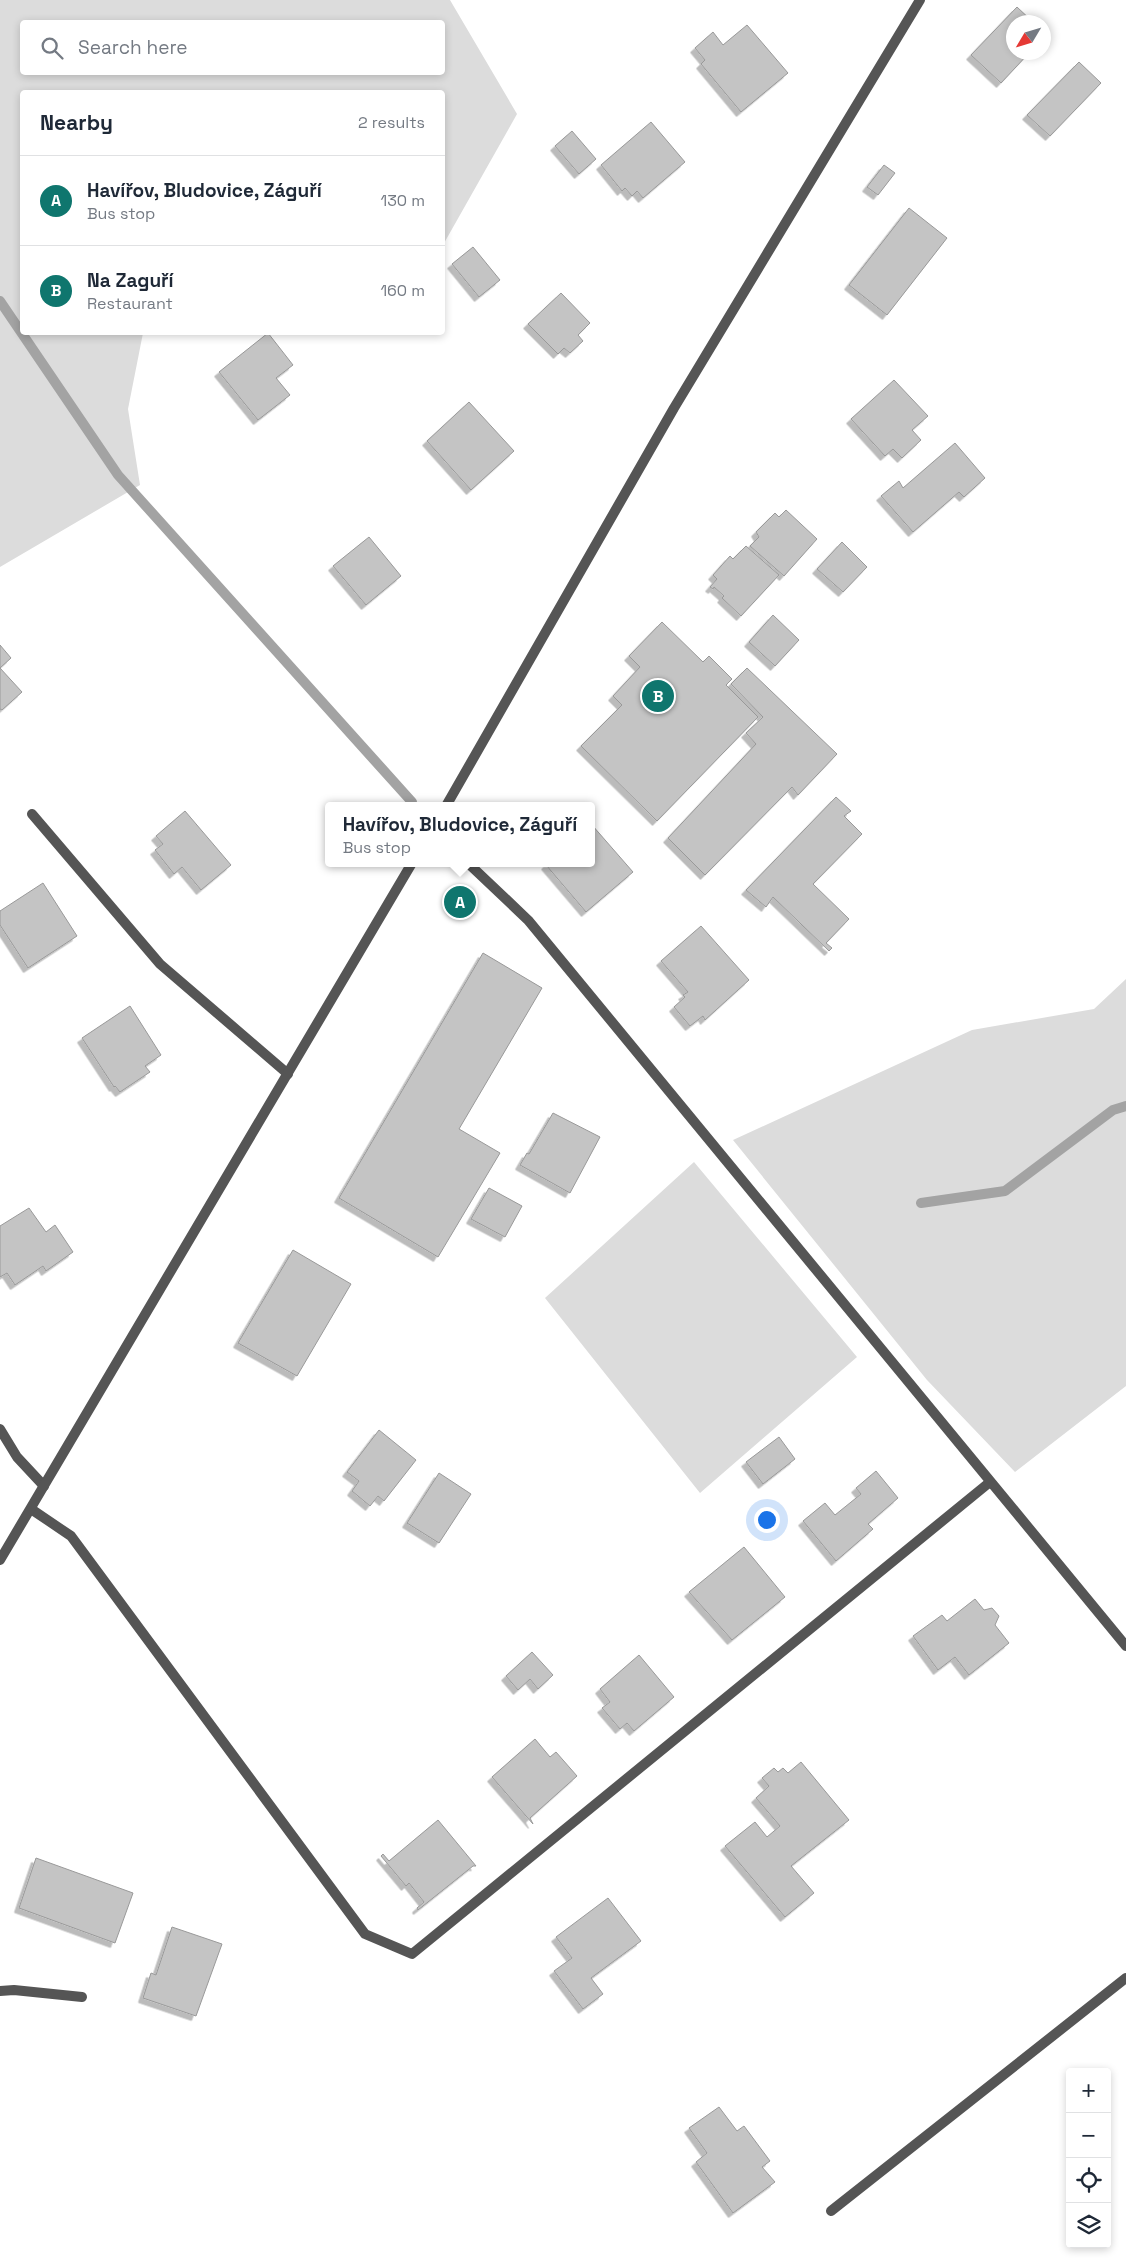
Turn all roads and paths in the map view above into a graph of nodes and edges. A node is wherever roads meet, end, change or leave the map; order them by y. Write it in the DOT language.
graph roads {
  1 [pos="920,0"];
  2 [pos="448,802"];
  3 [pos="32,814"];
  4 [pos="410,867"];
  5 [pos="472,867"];
  6 [pos="288,1074"];
  7 [pos="0,1429"];
  8 [pos="990,1482"];
  9 [pos="44,1486"];
  10 [pos="31,1509"];
  11 [pos="0,1560"];
  12 [pos="1126,1646"];
  13 [pos="1126,1978"];
  14 [pos="0,1991"];
  15 [pos="82,1997"];
  16 [pos="831,2211"];
  1 -- 2 [label="street"];
  3 -- 6 [label="street"];
  4 -- 6 [label="street"];
  5 -- 8 [label="street"];
  6 -- 9 [label="street"];
  7 -- 9 [label="street"];
  8 -- 10 [label="street"];
  8 -- 12 [label="street"];
  9 -- 10 [label="street"];
  10 -- 11 [label="street"];
  13 -- 16 [label="street"];
  14 -- 15 [label="street"];
}
